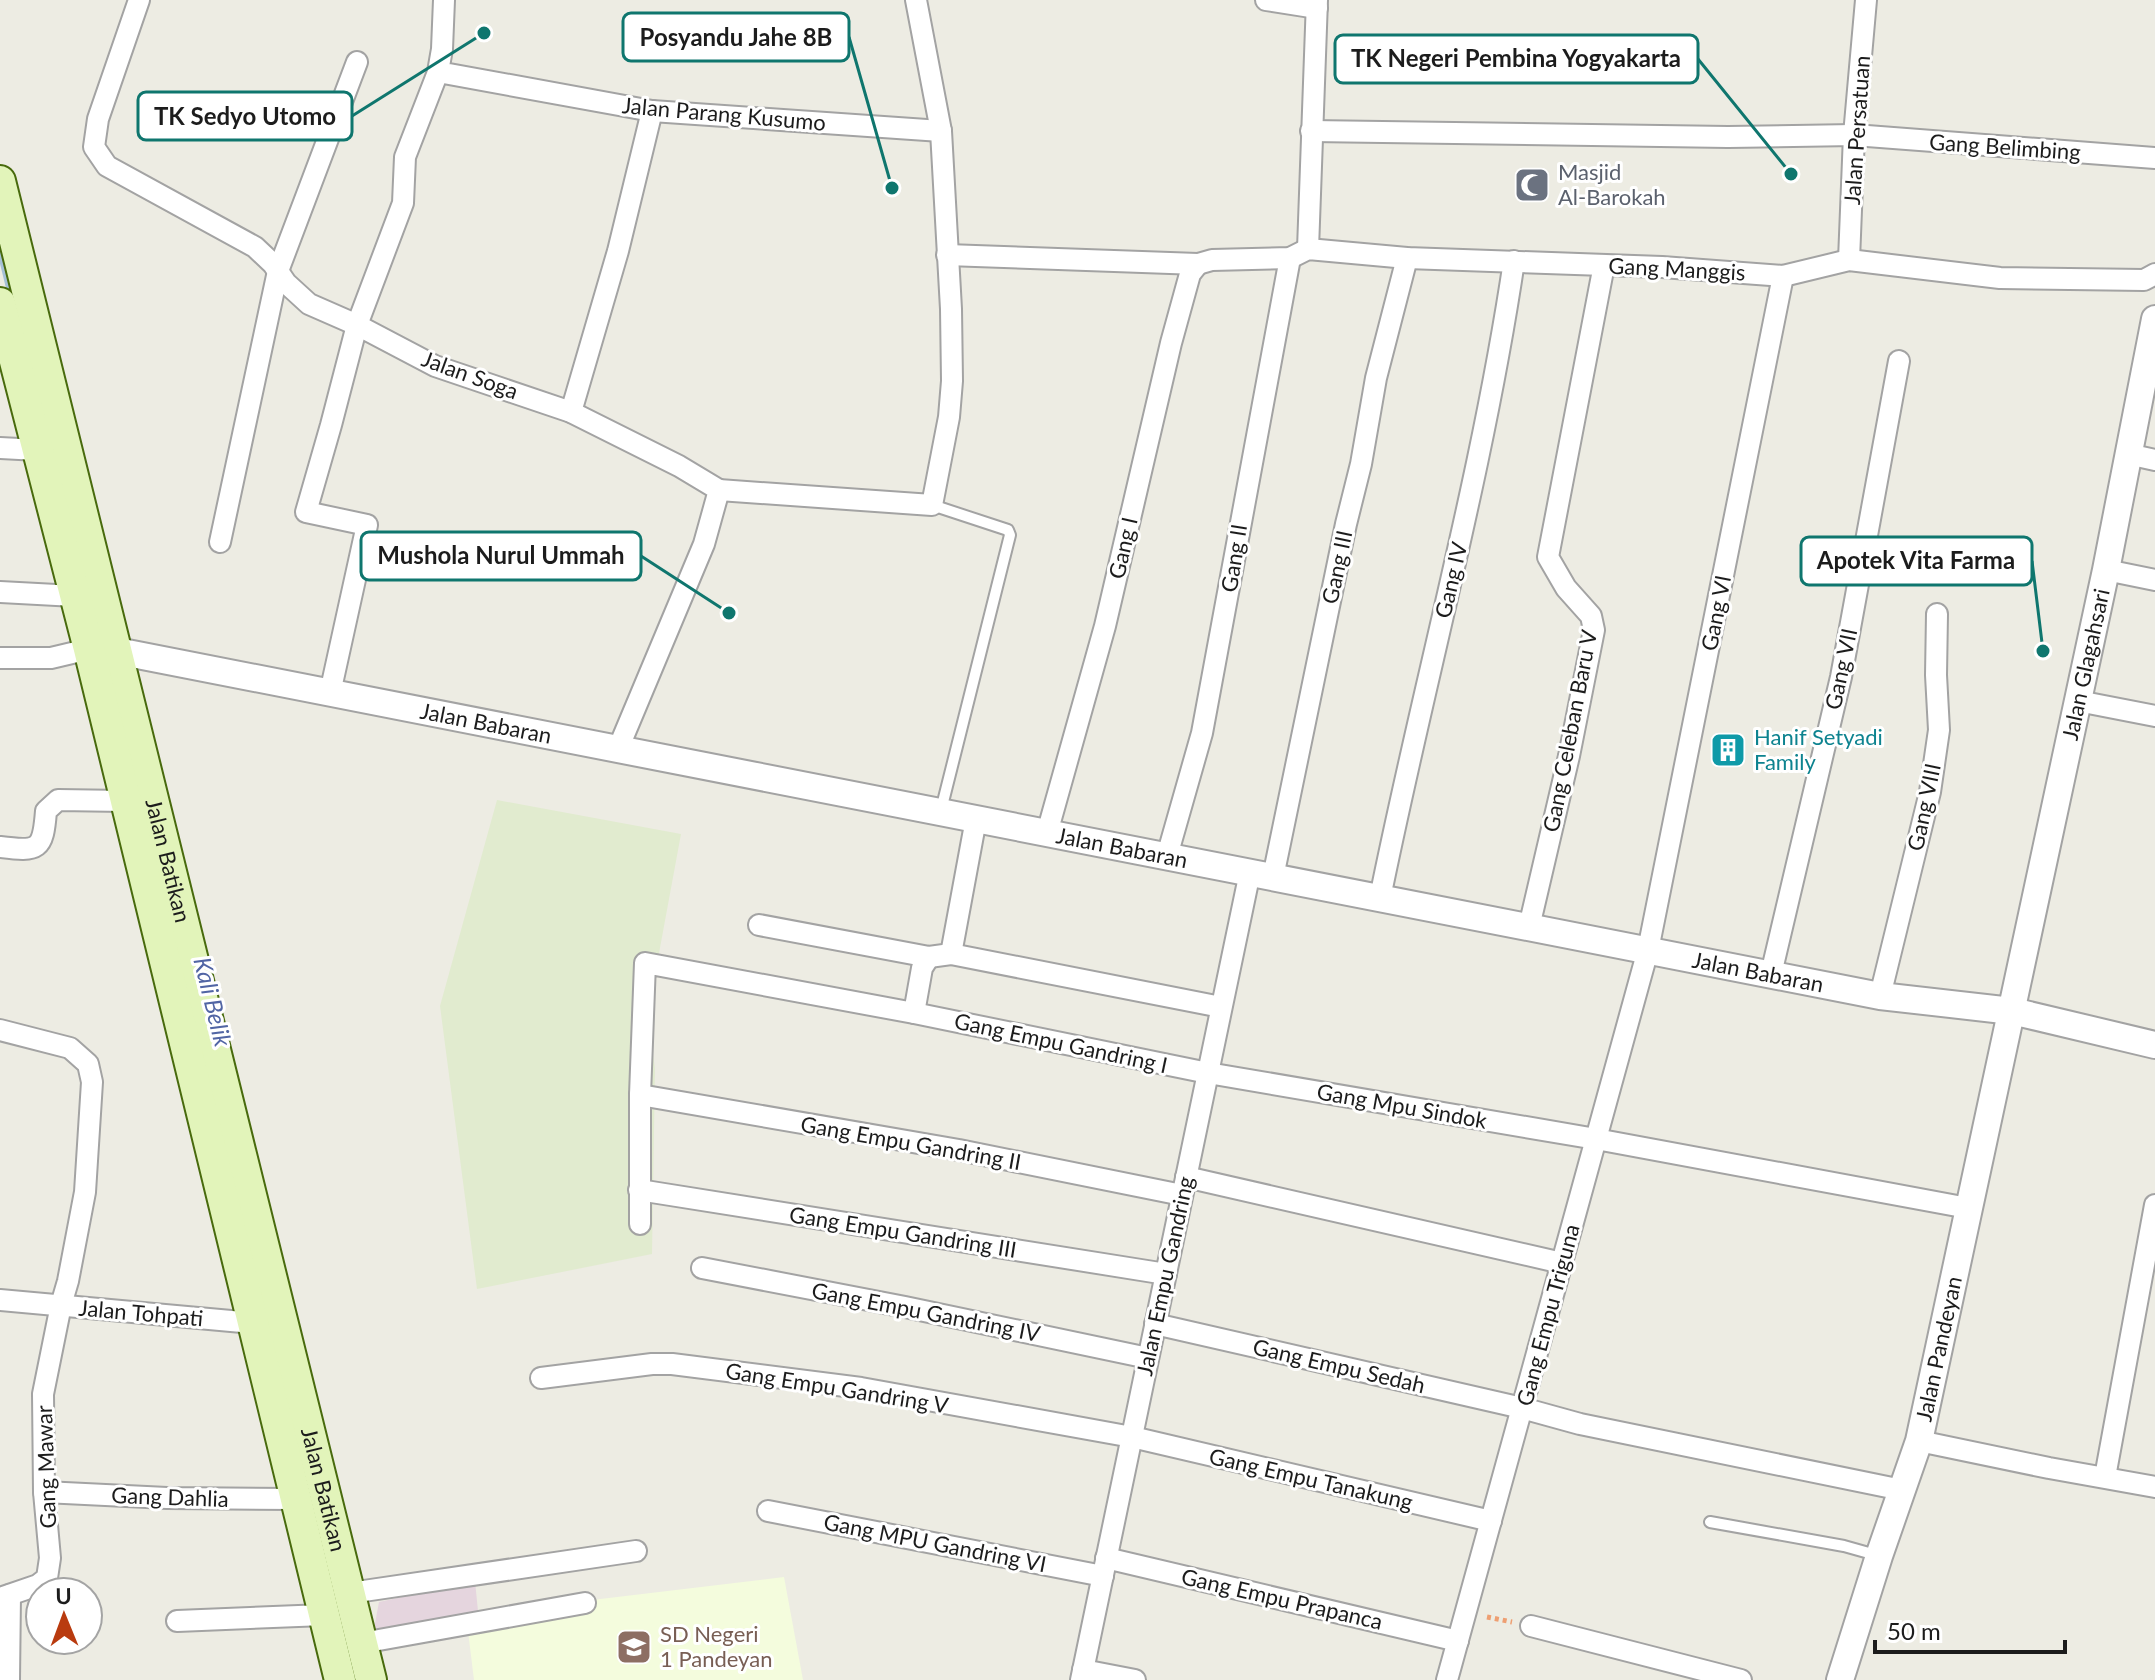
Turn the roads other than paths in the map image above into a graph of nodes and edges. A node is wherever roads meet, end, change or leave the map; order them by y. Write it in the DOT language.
graph roads {
  1 [pos="139,0"];
  2 [pos="444,0"];
  3 [pos="916,0"];
  4 [pos="1266,0"];
  5 [pos="1866,0"];
  6 [pos="1317,4"];
  7 [pos="357,62"];
  8 [pos="438,72"];
  9 [pos="652,111"];
  10 [pos="941,131"];
  11 [pos="1311,131"];
  12 [pos="1854,135"];
  13 [pos="2155,158"];
  14 [pos="0,181"];
  15 [pos="1299,254"];
  16 [pos="947,255"];
  17 [pos="1407,258"];
  18 [pos="1849,260"];
  19 [pos="1514,261"];
  20 [pos="1198,264"];
  21 [pos="1604,265"];
  22 [pos="278,271"];
  23 [pos="2155,274"];
  24 [pos="1783,276"];
  25 [pos="3,314"];
  26 [pos="35,318"];
  27 [pos="2155,319"];
  28 [pos="357,325"];
  29 [pos="1899,361"];
  30 [pos="571,412"];
  31 [pos="0,448"];
  32 [pos="38,450"];
  33 [pos="2128,454"];
  34 [pos="2155,460"];
  35 [pos="719,490"];
  36 [pos="932,505"];
  37 [pos="220,542"];
  38 [pos="2106,570"];
  39 [pos="2155,580"];
  40 [pos="0,592"];
  41 [pos="75,596"];
  42 [pos="1937,614"];
  43 [pos="103,650"];
  44 [pos="0,658"];
  45 [pos="330,693"];
  46 [pos="2078,701"];
  47 [pos="2155,716"];
  48 [pos="618,749"];
  49 [pos="125,801"];
  50 [pos="940,812"];
  51 [pos="976,819"];
  52 [pos="1047,833"];
  53 [pos="0,847"];
  54 [pos="1167,856"];
  55 [pos="1261,874"];
  56 [pos="1380,898"];
  57 [pos="759,925"];
  58 [pos="1529,927"];
  59 [pos="1648,950"];
  60 [pos="951,954"];
  61 [pos="929,957"];
  62 [pos="1771,974"];
  63 [pos="1880,996"];
  64 [pos="1221,1007"];
  65 [pos="2012,1011"];
  66 [pos="914,1013"];
  67 [pos="0,1030"];
  68 [pos="2155,1045"];
  69 [pos="1208,1073"];
  70 [pos="640,1095"];
  71 [pos="1596,1139"];
  72 [pos="1184,1186"];
  73 [pos="639,1190"];
  74 [pos="2155,1205"];
  75 [pos="1968,1208"];
  76 [pos="640,1224"];
  77 [pos="1562,1263"];
  78 [pos="702,1268"];
  79 [pos="1166,1274"];
  80 [pos="0,1300"];
  81 [pos="61,1305"];
  82 [pos="267,1319"];
  83 [pos="1155,1324"];
  84 [pos="1148,1358"];
  85 [pos="541,1378"];
  86 [pos="1522,1408"];
  87 [pos="1132,1437"];
  88 [pos="1919,1441"];
  89 [pos="2105,1477"];
  90 [pos="2155,1487"];
  91 [pos="1902,1490"];
  92 [pos="44,1492"];
  93 [pos="296,1499"];
  94 [pos="768,1511"];
  95 [pos="1491,1521"];
  96 [pos="1710,1522"];
  97 [pos="636,1551"];
  98 [pos="1879,1556"];
  99 [pos="1105,1567"];
  100 [pos="350,1593"];
  101 [pos="5,1596"];
  102 [pos="585,1603"];
  103 [pos="324,1615"];
  104 [pos="177,1621"];
  105 [pos="1531,1626"];
  106 [pos="1458,1641"];
  107 [pos="362,1643"];
  108 [pos="1082,1675"];
  109 [pos="9,1680"];
  110 [pos="340,1680"];
  111 [pos="371,1680"];
  112 [pos="1135,1680"];
  113 [pos="1447,1680"];
  114 [pos="1741,1680"];
  115 [pos="1840,1680"];
  1 -- 22 [label="street, Jalan Soga"];
  2 -- 8 [label="street"];
  3 -- 10 [label="street"];
  4 -- 6 [label="street"];
  5 -- 12 [label="street, Jalan Persatuan"];
  6 -- 11 [label="street, Gang II"];
  7 -- 22 [label="street"];
  8 -- 9 [label="street, Jalan Parang Kusumo"];
  8 -- 28 [label="street"];
  9 -- 10 [label="street, Jalan Parang Kusumo"];
  9 -- 30 [label="street"];
  10 -- 16 [label="street"];
  11 -- 12 [label="street, Gang Belimbing"];
  11 -- 15 [label="street, Gang II"];
  12 -- 13 [label="street, Gang Belimbing"];
  12 -- 18 [label="street, Jalan Persatuan"];
  14 -- 26 [label="main road, Jalan Batikan"];
  15 -- 17 [label="street, Gang Manggis"];
  15 -- 20 [label="street, Gang Manggis"];
  15 -- 54 [label="street, Gang II"];
  16 -- 20 [label="street, Gang Manggis"];
  16 -- 36 [label="street"];
  17 -- 19 [label="street, Gang Manggis"];
  17 -- 55 [label="street, Gang III"];
  18 -- 23 [label="street, Gang Manggis"];
  18 -- 24 [label="street, Gang Manggis"];
  19 -- 21 [label="street, Gang Manggis"];
  19 -- 56 [label="street, Gang IV"];
  20 -- 52 [label="street, Gang I"];
  21 -- 24 [label="street, Gang Manggis"];
  21 -- 58 [label="street, Gang Celeban Baru V"];
  22 -- 28 [label="street, Jalan Soga"];
  22 -- 37 [label="street"];
  24 -- 59 [label="street, Gang VI"];
  25 -- 26 [label="street"];
  25 -- 32 [label="main road, Jalan Batikan"];
  26 -- 43 [label="main road, Jalan Batikan"];
  27 -- 33 [label="street, Jalan Glagahsari"];
  28 -- 30 [label="street, Jalan Soga"];
  28 -- 45 [label="street"];
  29 -- 62 [label="street, Gang VII"];
  30 -- 35 [label="street, Jalan Soga"];
  31 -- 32 [label="street"];
  32 -- 41 [label="main road, Jalan Batikan"];
  33 -- 34 [label="street"];
  33 -- 38 [label="street, Jalan Glagahsari"];
  35 -- 36 [label="street"];
  35 -- 48 [label="street"];
  36 -- 50 [label="lane"];
  38 -- 39 [label="street"];
  38 -- 46 [label="street, Jalan Glagahsari"];
  40 -- 41 [label="street"];
  41 -- 43 [label="main road, Jalan Batikan"];
  42 -- 63 [label="street, Gang VIII"];
  43 -- 44 [label="street"];
  43 -- 45 [label="street, Jalan Babaran"];
  43 -- 49 [label="main road, Jalan Batikan"];
  43 -- 82 [label="main road, Jalan Batikan"];
  45 -- 48 [label="street, Jalan Babaran"];
  46 -- 47 [label="street"];
  46 -- 65 [label="street, Jalan Glagahsari"];
  48 -- 50 [label="street, Jalan Babaran"];
  49 -- 53 [label="street"];
  49 -- 82 [label="main road, Jalan Batikan"];
  50 -- 51 [label="street, Jalan Babaran"];
  51 -- 52 [label="street, Jalan Babaran"];
  51 -- 60 [label="street"];
  52 -- 54 [label="street, Jalan Babaran"];
  54 -- 55 [label="street, Jalan Babaran"];
  55 -- 56 [label="street, Jalan Babaran"];
  55 -- 64 [label="street, Jalan Empu Gandring"];
  56 -- 58 [label="street, Jalan Babaran"];
  57 -- 61 [label="street"];
  58 -- 59 [label="street, Jalan Babaran"];
  59 -- 62 [label="street, Jalan Babaran"];
  59 -- 71 [label="street, Gang Empu Triguna"];
  60 -- 61 [label="street"];
  60 -- 64 [label="street"];
  61 -- 66 [label="street"];
  62 -- 63 [label="street, Jalan Babaran"];
  63 -- 65 [label="street, Jalan Babaran"];
  64 -- 69 [label="street, Jalan Empu Gandring"];
  65 -- 68 [label="street, Jalan Babaran"];
  65 -- 75 [label="street, Jalan Pandeyan"];
  66 -- 69 [label="street, Gang Empu Gandring I"];
  66 -- 70 [label="street, Gang Empu Gandring I"];
  67 -- 81 [label="street, Gang Mawar"];
  69 -- 71 [label="street, Gang Mpu Sindok"];
  69 -- 72 [label="street, Jalan Empu Gandring"];
  70 -- 72 [label="street, Gang Empu Gandring II"];
  70 -- 73 [label="street"];
  71 -- 75 [label="street, Gang Mpu Sindok"];
  71 -- 77 [label="street, Gang Empu Triguna"];
  72 -- 77 [label="street, Gang Empu Gandring II"];
  72 -- 79 [label="street, Jalan Empu Gandring"];
  73 -- 76 [label="street"];
  73 -- 79 [label="street, Gang Empu Gandring III"];
  74 -- 89 [label="street"];
  75 -- 88 [label="street, Jalan Pandeyan"];
  77 -- 86 [label="street, Gang Empu Triguna"];
  78 -- 84 [label="street, Gang Empu Gandring IV"];
  79 -- 83 [label="street, Jalan Empu Gandring"];
  80 -- 81 [label="street, Jalan Tohpati"];
  81 -- 82 [label="street, Jalan Tohpati"];
  81 -- 92 [label="street, Gang Mawar"];
  82 -- 93 [label="main road, Jalan Batikan"];
  82 -- 100 [label="main road, Jalan Batikan"];
  83 -- 84 [label="street, Jalan Empu Gandring"];
  83 -- 86 [label="street, Gang Empu Sedah"];
  84 -- 87 [label="street, Jalan Empu Gandring"];
  85 -- 87 [label="street, Gang Empu Gandring V"];
  86 -- 91 [label="street, Gang Empu Sedah"];
  86 -- 95 [label="street, Gang Empu Triguna"];
  87 -- 95 [label="street, Gang Empu Tanakung"];
  87 -- 99 [label="street, Jalan Empu Gandring"];
  88 -- 89 [label="street"];
  88 -- 91 [label="street, Jalan Pandeyan"];
  89 -- 90 [label="street"];
  91 -- 98 [label="street, Jalan Pandeyan"];
  92 -- 93 [label="street, Gang Dahlia"];
  92 -- 101 [label="street, Gang Mawar"];
  93 -- 103 [label="main road, Jalan Batikan"];
  94 -- 99 [label="street, Gang MPU Gandring VI"];
  95 -- 106 [label="street, Gang Empu Triguna"];
  96 -- 98 [label="lane"];
  97 -- 100 [label="street"];
  98 -- 115 [label="street, Jalan Pandeyan"];
  99 -- 106 [label="street, Gang Empu Prapanca"];
  99 -- 108 [label="street, Jalan Empu Gandring"];
  100 -- 107 [label="main road, Jalan Batikan"];
  101 -- 109 [label="street"];
  102 -- 107 [label="street"];
  103 -- 104 [label="street"];
  103 -- 110 [label="main road, Jalan Batikan"];
  105 -- 114 [label="street"];
  106 -- 113 [label="street, Gang Empu Triguna"];
  107 -- 111 [label="main road, Jalan Batikan"];
  108 -- 112 [label="street"];
}
